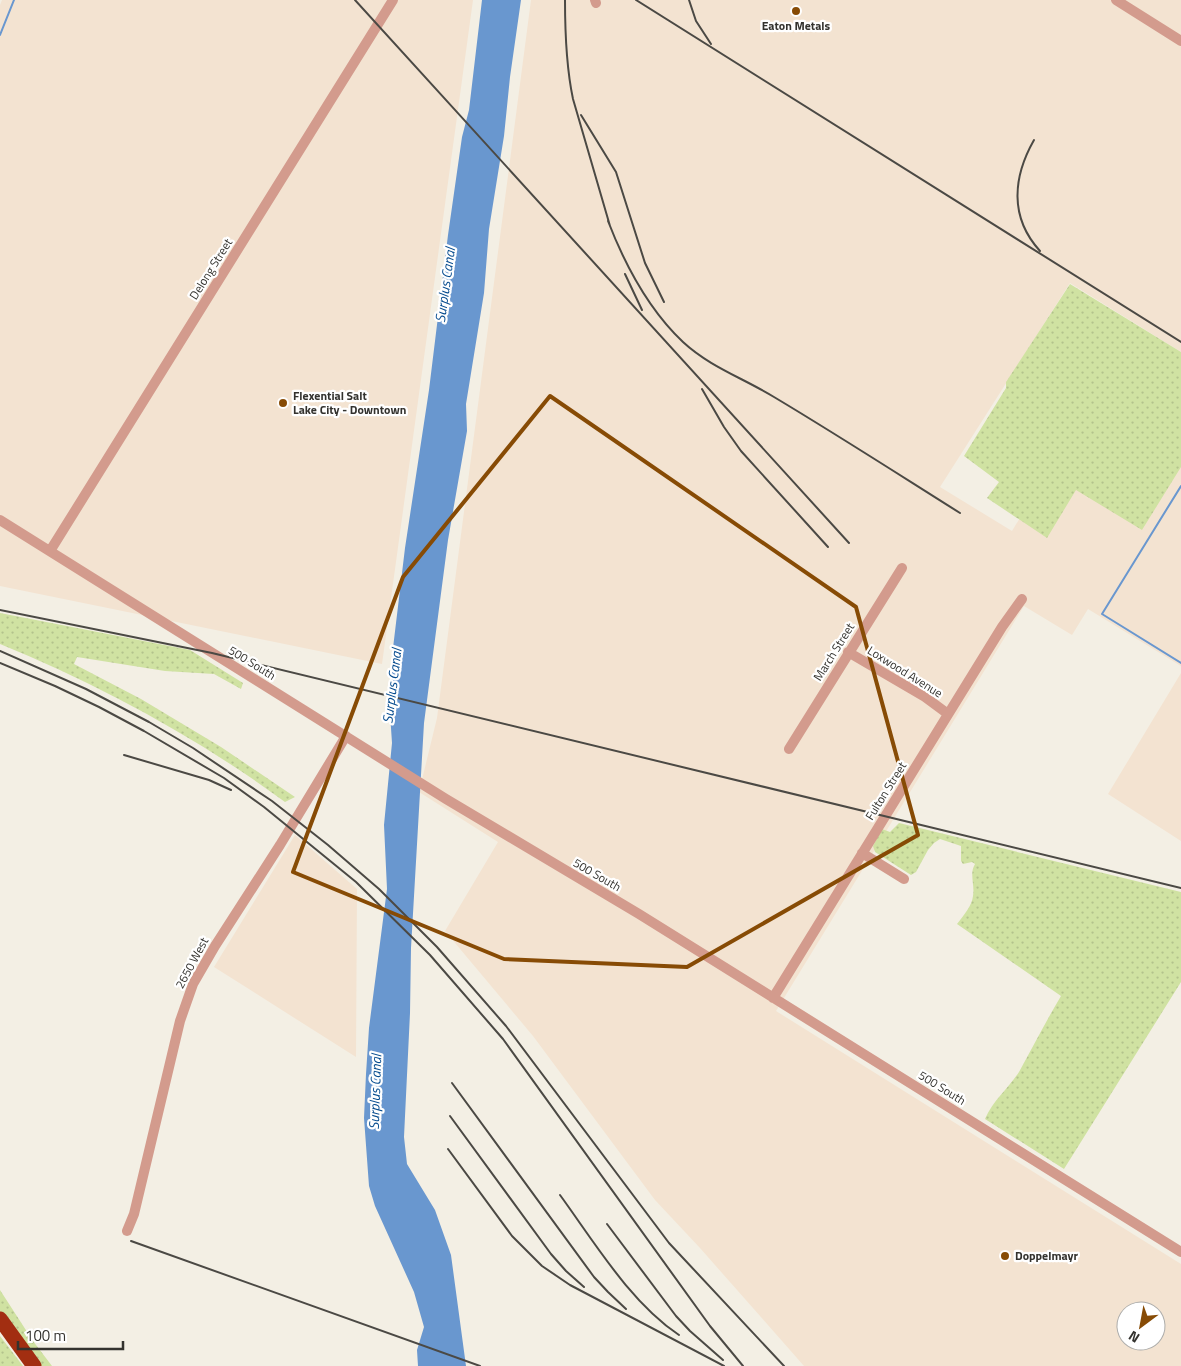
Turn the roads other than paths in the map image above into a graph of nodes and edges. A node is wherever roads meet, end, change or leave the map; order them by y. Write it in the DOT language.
graph roads {
  1 [pos="393,0"];
  2 [pos="1116,0"];
  3 [pos="1181,41"];
  4 [pos="0,520"];
  5 [pos="50,551"];
  6 [pos="902,568"];
  7 [pos="1022,599"];
  8 [pos="848,652"];
  9 [pos="948,714"];
  10 [pos="346,736"];
  11 [pos="789,749"];
  12 [pos="862,853"];
  13 [pos="904,879"];
  14 [pos="773,998"];
  15 [pos="127,1231"];
  16 [pos="1181,1252"];
  17 [pos="0,1319"];
  18 [pos="34,1366"];
  1 -- 5 [label="street, Delong Street"];
  2 -- 3 [label="street"];
  4 -- 5 [label="street, 500 South"];
  5 -- 10 [label="street, 500 South"];
  6 -- 8 [label="street, March Street"];
  7 -- 9 [label="street, Fulton Street"];
  8 -- 9 [label="street, Loxwood Avenue"];
  8 -- 11 [label="street, March Street"];
  9 -- 12 [label="street, Fulton Street"];
  10 -- 14 [label="street, 500 South"];
  10 -- 15 [label="street, 2650 West"];
  12 -- 13 [label="street"];
  12 -- 14 [label="street, Fulton Street"];
  14 -- 16 [label="street, 500 South"];
  17 -- 18 [label="highway"];
}
